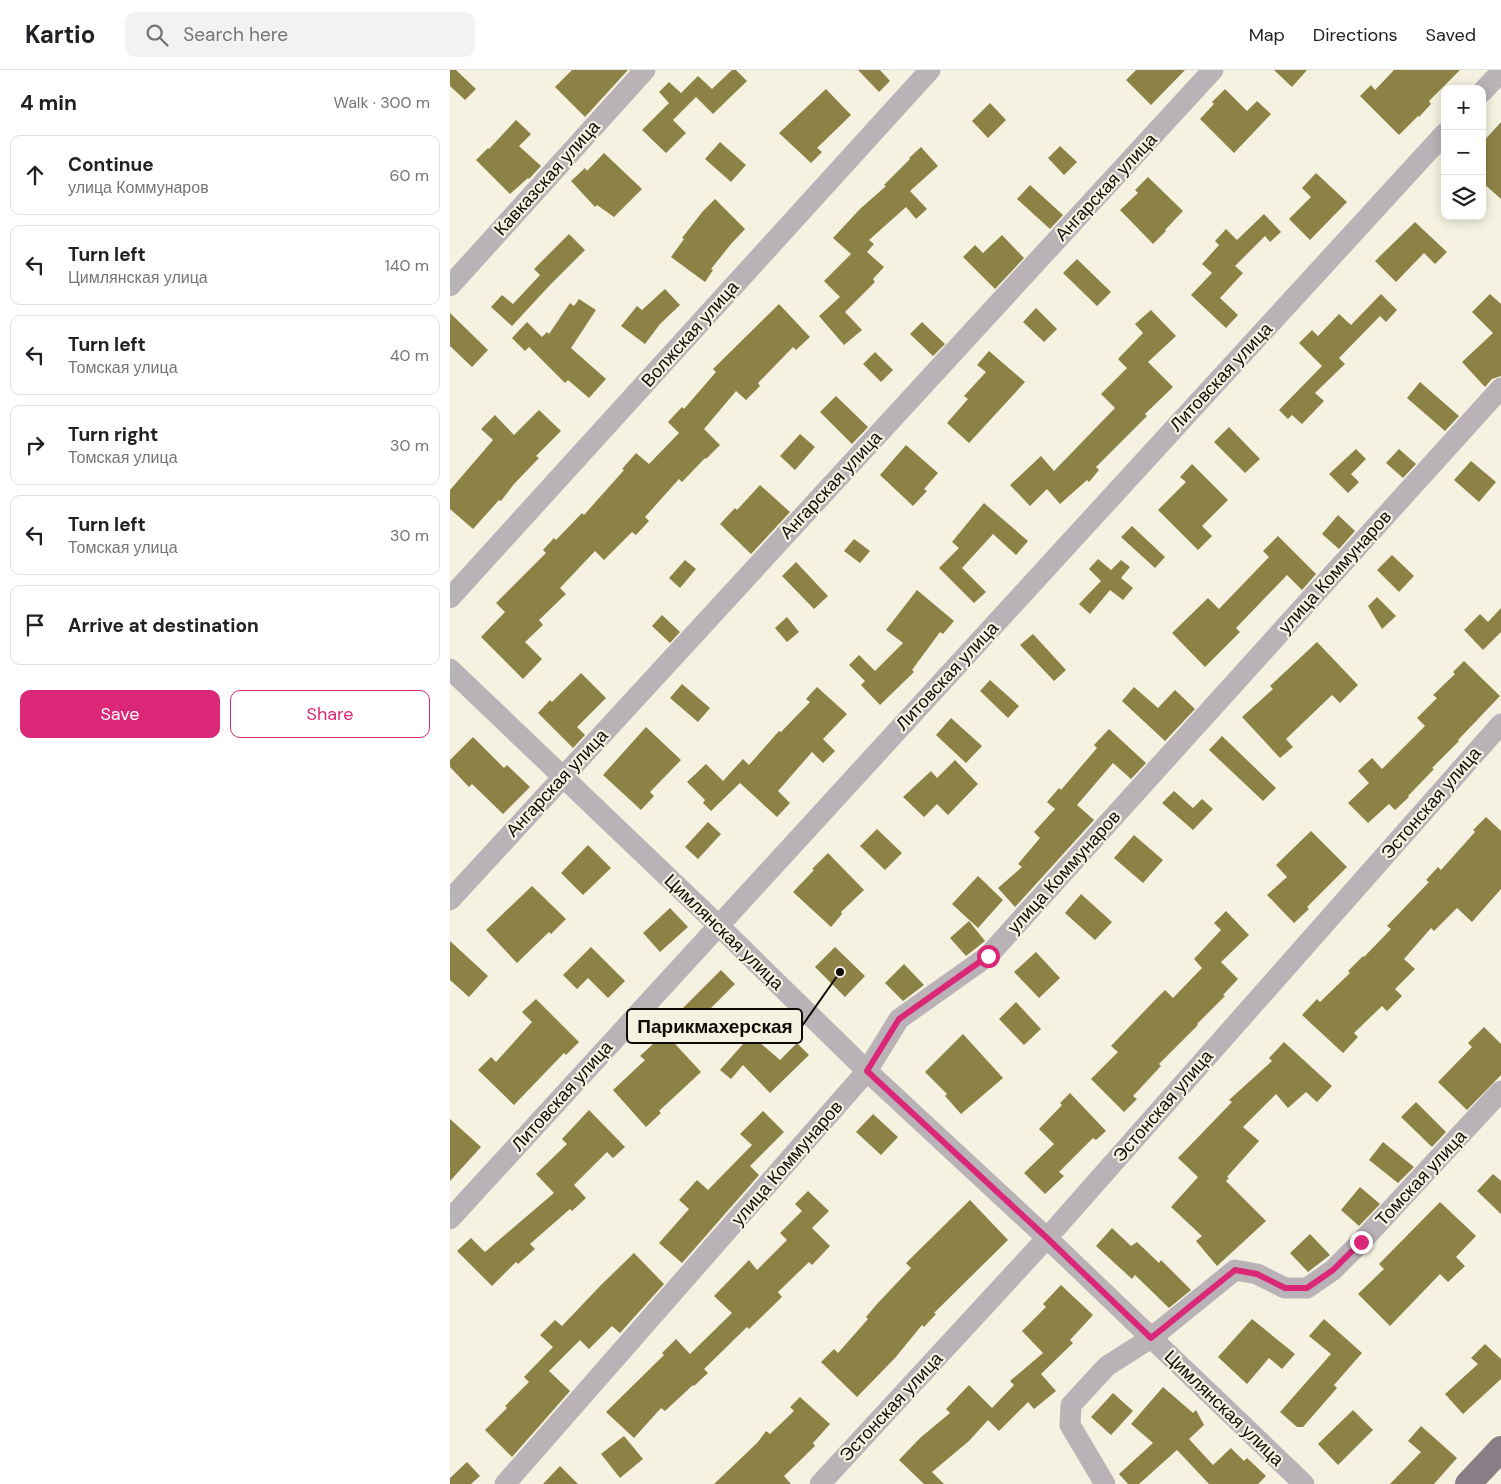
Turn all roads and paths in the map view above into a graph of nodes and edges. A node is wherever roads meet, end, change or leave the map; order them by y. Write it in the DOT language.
graph roads {
  1 [pos="645,70"];
  2 [pos="930,70"];
  3 [pos="1213,70"];
  4 [pos="1501,72"];
  5 [pos="1486,88"];
  6 [pos="1441,137"];
  7 [pos="450,286"];
  8 [pos="1501,388"];
  9 [pos="450,598"];
  10 [pos="450,669"];
  11 [pos="1501,724"];
  12 [pos="563,776"];
  13 [pos="450,900"];
  14 [pos="718,925"];
  15 [pos="867,1071"];
  16 [pos="1501,1091"];
  17 [pos="450,1219"];
  18 [pos="1047,1238"];
  19 [pos="1151,1338"];
  20 [pos="1501,1449"];
  21 [pos="505,1484"];
  22 [pos="820,1484"];
  23 [pos="1105,1484"];
  24 [pos="1304,1484"];
  25 [pos="1468,1484"];
  1 -- 7 [label="street, Кавказская улица"];
  2 -- 9 [label="street, Волжская улица"];
  3 -- 12 [label="street, Ангарская улица"];
  4 -- 5 [label="street"];
  6 -- 14 [label="street, Литовская улица"];
  8 -- 15 [label="street, улица Коммунаров"];
  10 -- 12 [label="street, Цимлянская улица"];
  11 -- 18 [label="street, Эстонская улица"];
  12 -- 13 [label="street, Ангарская улица"];
  12 -- 14 [label="street, Цимлянская улица"];
  14 -- 15 [label="street, Цимлянская улица"];
  14 -- 17 [label="street, Литовская улица"];
  15 -- 18 [label="street, Цимлянская улица"];
  15 -- 21 [label="street, улица Коммунаров"];
  16 -- 19 [label="street, Томская улица"];
  18 -- 19 [label="street, Цимлянская улица"];
  18 -- 22 [label="street, Эстонская улица"];
  19 -- 23 [label="street, Томская улица"];
  19 -- 24 [label="street, Цимлянская улица"];
  20 -- 25 [label="main road"];
}
